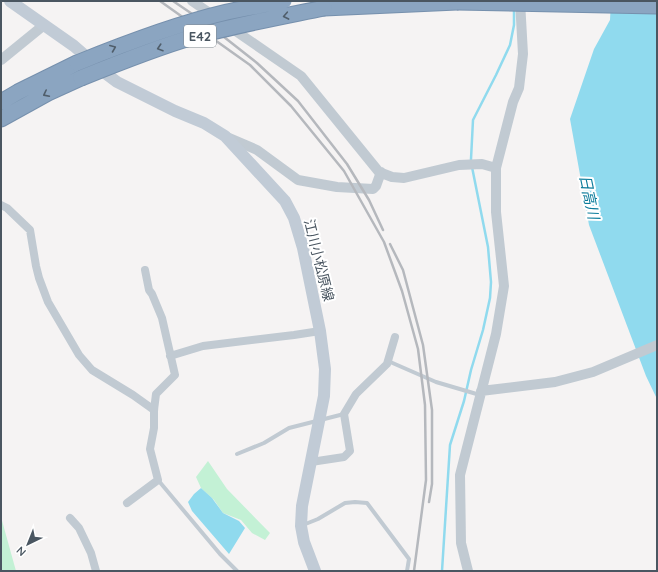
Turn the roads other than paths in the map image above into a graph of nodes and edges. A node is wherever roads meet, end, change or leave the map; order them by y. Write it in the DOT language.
graph roads {
  1 [pos="10,1"];
  2 [pos="192,1"];
  3 [pos="250,1"];
  4 [pos="284,1"];
  5 [pos="520,1"];
  6 [pos="457,2"];
  7 [pos="657,6"];
  8 [pos="44,25"];
  9 [pos="236,32"];
  10 [pos="1,60"];
  11 [pos="1,102"];
  12 [pos="1,119"];
  13 [pos="225,136"];
  14 [pos="496,168"];
  15 [pos="381,172"];
  16 [pos="1,205"];
  17 [pos="145,270"];
  18 [pos="320,331"];
  19 [pos="395,337"];
  20 [pos="657,346"];
  21 [pos="170,356"];
  22 [pos="388,361"];
  23 [pos="481,393"];
  24 [pos="154,410"];
  25 [pos="344,414"];
  26 [pos="320,420"];
  27 [pos="237,454"];
  28 [pos="311,462"];
  29 [pos="158,480"];
  30 [pos="126,503"];
  31 [pos="70,518"];
  32 [pos="301,526"];
  33 [pos="96,571"];
  34 [pos="237,571"];
  35 [pos="315,571"];
  36 [pos="407,571"];
  37 [pos="468,571"];
  1 -- 8 [label="main road, 江川小松原線"];
  2 -- 9 [label="street"];
  3 -- 9 [label="street"];
  11 -- 4 [label="highway, E42, one-way, bridge"];
  5 -- 14 [label="street"];
  6 -- 7 [label="highway, E42, bridge"];
  6 -- 12 [label="highway, E42, one-way, bridge"];
  8 -- 10 [label="street"];
  8 -- 13 [label="main road, 江川小松原線"];
  9 -- 15 [label="street"];
  13 -- 15 [label="street"];
  13 -- 18 [label="main road, 江川小松原線"];
  14 -- 15 [label="street"];
  14 -- 23 [label="street"];
  16 -- 24 [label="street"];
  17 -- 21 [label="street"];
  18 -- 21 [label="street"];
  18 -- 26 [label="main road, 江川小松原線"];
  19 -- 22 [label="street"];
  20 -- 23 [label="street"];
  21 -- 24 [label="street"];
  22 -- 23 [label="lane"];
  22 -- 25 [label="street"];
  23 -- 37 [label="street"];
  24 -- 29 [label="street"];
  25 -- 26 [label="lane"];
  25 -- 28 [label="street"];
  26 -- 27 [label="lane"];
  26 -- 28 [label="main road, 江川小松原線"];
  28 -- 32 [label="main road, 江川小松原線"];
  29 -- 30 [label="street"];
  29 -- 34 [label="lane"];
  31 -- 33 [label="street"];
  32 -- 35 [label="main road, 江川小松原線"];
  32 -- 36 [label="lane"];
}
